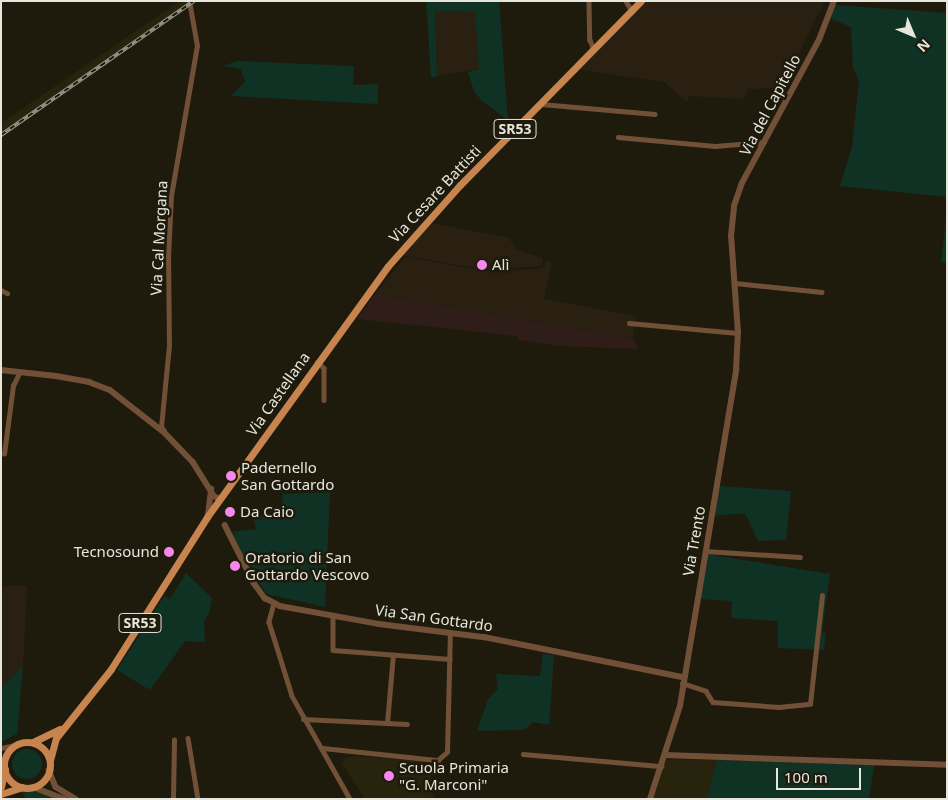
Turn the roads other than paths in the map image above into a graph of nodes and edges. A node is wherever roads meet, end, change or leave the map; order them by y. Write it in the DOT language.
graph roads {
  1 [pos="190,1"];
  2 [pos="589,1"];
  3 [pos="626,1"];
  4 [pos="641,1"];
  5 [pos="834,1"];
  6 [pos="632,11"];
  7 [pos="594,50"];
  8 [pos="541,104"];
  9 [pos="655,114"];
  10 [pos="618,137"];
  11 [pos="764,142"];
  12 [pos="731,222"];
  13 [pos="378,279"];
  14 [pos="734,284"];
  15 [pos="1,290"];
  16 [pos="822,292"];
  17 [pos="8,293"];
  18 [pos="629,323"];
  19 [pos="738,333"];
  20 [pos="317,362"];
  21 [pos="1,370"];
  22 [pos="19,373"];
  23 [pos="324,400"];
  24 [pos="164,432"];
  25 [pos="4,454"];
  26 [pos="211,487"];
  27 [pos="220,499"];
  28 [pos="207,517"];
  29 [pos="225,524"];
  30 [pos="705,551"];
  31 [pos="800,557"];
  32 [pos="822,596"];
  33 [pos="274,603"];
  34 [pos="333,616"];
  35 [pos="450,633"];
  36 [pos="393,655"];
  37 [pos="450,659"];
  38 [pos="682,680"];
  39 [pos="303,719"];
  40 [pos="387,723"];
  41 [pos="66,724"];
  42 [pos="407,724"];
  43 [pos="188,738"];
  44 [pos="174,740"];
  45 [pos="33,742"];
  46 [pos="15,745"];
  47 [pos="1,748"];
  48 [pos="323,748"];
  49 [pos="523,754"];
  50 [pos="665,755"];
  51 [pos="50,760"];
  52 [pos="4,765"];
  53 [pos="947,765"];
  54 [pos="661,766"];
  55 [pos="49,770"];
  56 [pos="1,786"];
  57 [pos="33,786"];
  58 [pos="24,787"];
  59 [pos="1,794"];
  60 [pos="65,799"];
  61 [pos="76,799"];
  62 [pos="173,799"];
  63 [pos="198,799"];
  64 [pos="350,799"];
  65 [pos="650,799"];
  1 -- 24 [label="street, Via Cal Morgana"];
  2 -- 7 [label="street"];
  3 -- 6 [label="street"];
  4 -- 6 [label="main road, Via Cesare Battisti / SR53"];
  5 -- 11 [label="street, Via del Capitello"];
  6 -- 7 [label="main road, Via Cesare Battisti / SR53"];
  7 -- 8 [label="main road, Via Cesare Battisti / SR53"];
  8 -- 9 [label="street"];
  8 -- 13 [label="main road, Via Cesare Battisti / SR53"];
  10 -- 11 [label="street"];
  11 -- 12 [label="street, Via del Capitello"];
  12 -- 14 [label="street, Via Trento"];
  13 -- 20 [label="main road, Via Castellana / SR53"];
  14 -- 16 [label="street"];
  14 -- 19 [label="street, Via Trento"];
  15 -- 17 [label="street"];
  18 -- 19 [label="street"];
  19 -- 30 [label="street, Via Trento"];
  20 -- 23 [label="street"];
  20 -- 27 [label="main road, Via Castellana / SR53"];
  21 -- 22 [label="street"];
  22 -- 24 [label="street"];
  22 -- 25 [label="street"];
  24 -- 26 [label="street"];
  26 -- 27 [label="street"];
  26 -- 28 [label="street"];
  27 -- 28 [label="main road, Via Castellana / SR53"];
  28 -- 41 [label="main road, Via Castellana / SR53"];
  29 -- 33 [label="street"];
  30 -- 31 [label="street"];
  30 -- 38 [label="street, Via Trento"];
  32 -- 38 [label="street"];
  33 -- 34 [label="street, Via San Gottardo"];
  33 -- 39 [label="street"];
  34 -- 35 [label="street, Via San Gottardo"];
  34 -- 36 [label="street"];
  35 -- 37 [label="street"];
  35 -- 38 [label="street, Via San Gottardo"];
  36 -- 37 [label="street"];
  36 -- 40 [label="street"];
  37 -- 48 [label="street"];
  38 -- 50 [label="street, Via Trento"];
  39 -- 40 [label="street"];
  39 -- 48 [label="street"];
  40 -- 42 [label="street"];
  41 -- 45 [label="main road, Via Castellana / SR53"];
  41 -- 51 [label="main road, Via Castellana / SR53"];
  43 -- 63 [label="street"];
  44 -- 62 [label="street"];
  45 -- 46 [label="main road, SR53"];
  45 -- 51 [label="main road"];
  46 -- 47 [label="street"];
  46 -- 52 [label="main road"];
  48 -- 64 [label="street"];
  49 -- 54 [label="street"];
  50 -- 53 [label="street"];
  50 -- 54 [label="street, Via Trento"];
  51 -- 55 [label="main road, SR53"];
  52 -- 56 [label="main road"];
  52 -- 58 [label="main road"];
  54 -- 65 [label="street, Via Trento"];
  55 -- 57 [label="main road"];
  55 -- 61 [label="street"];
  57 -- 58 [label="main road"];
  57 -- 60 [label="street"];
  58 -- 59 [label="main road"];
}
